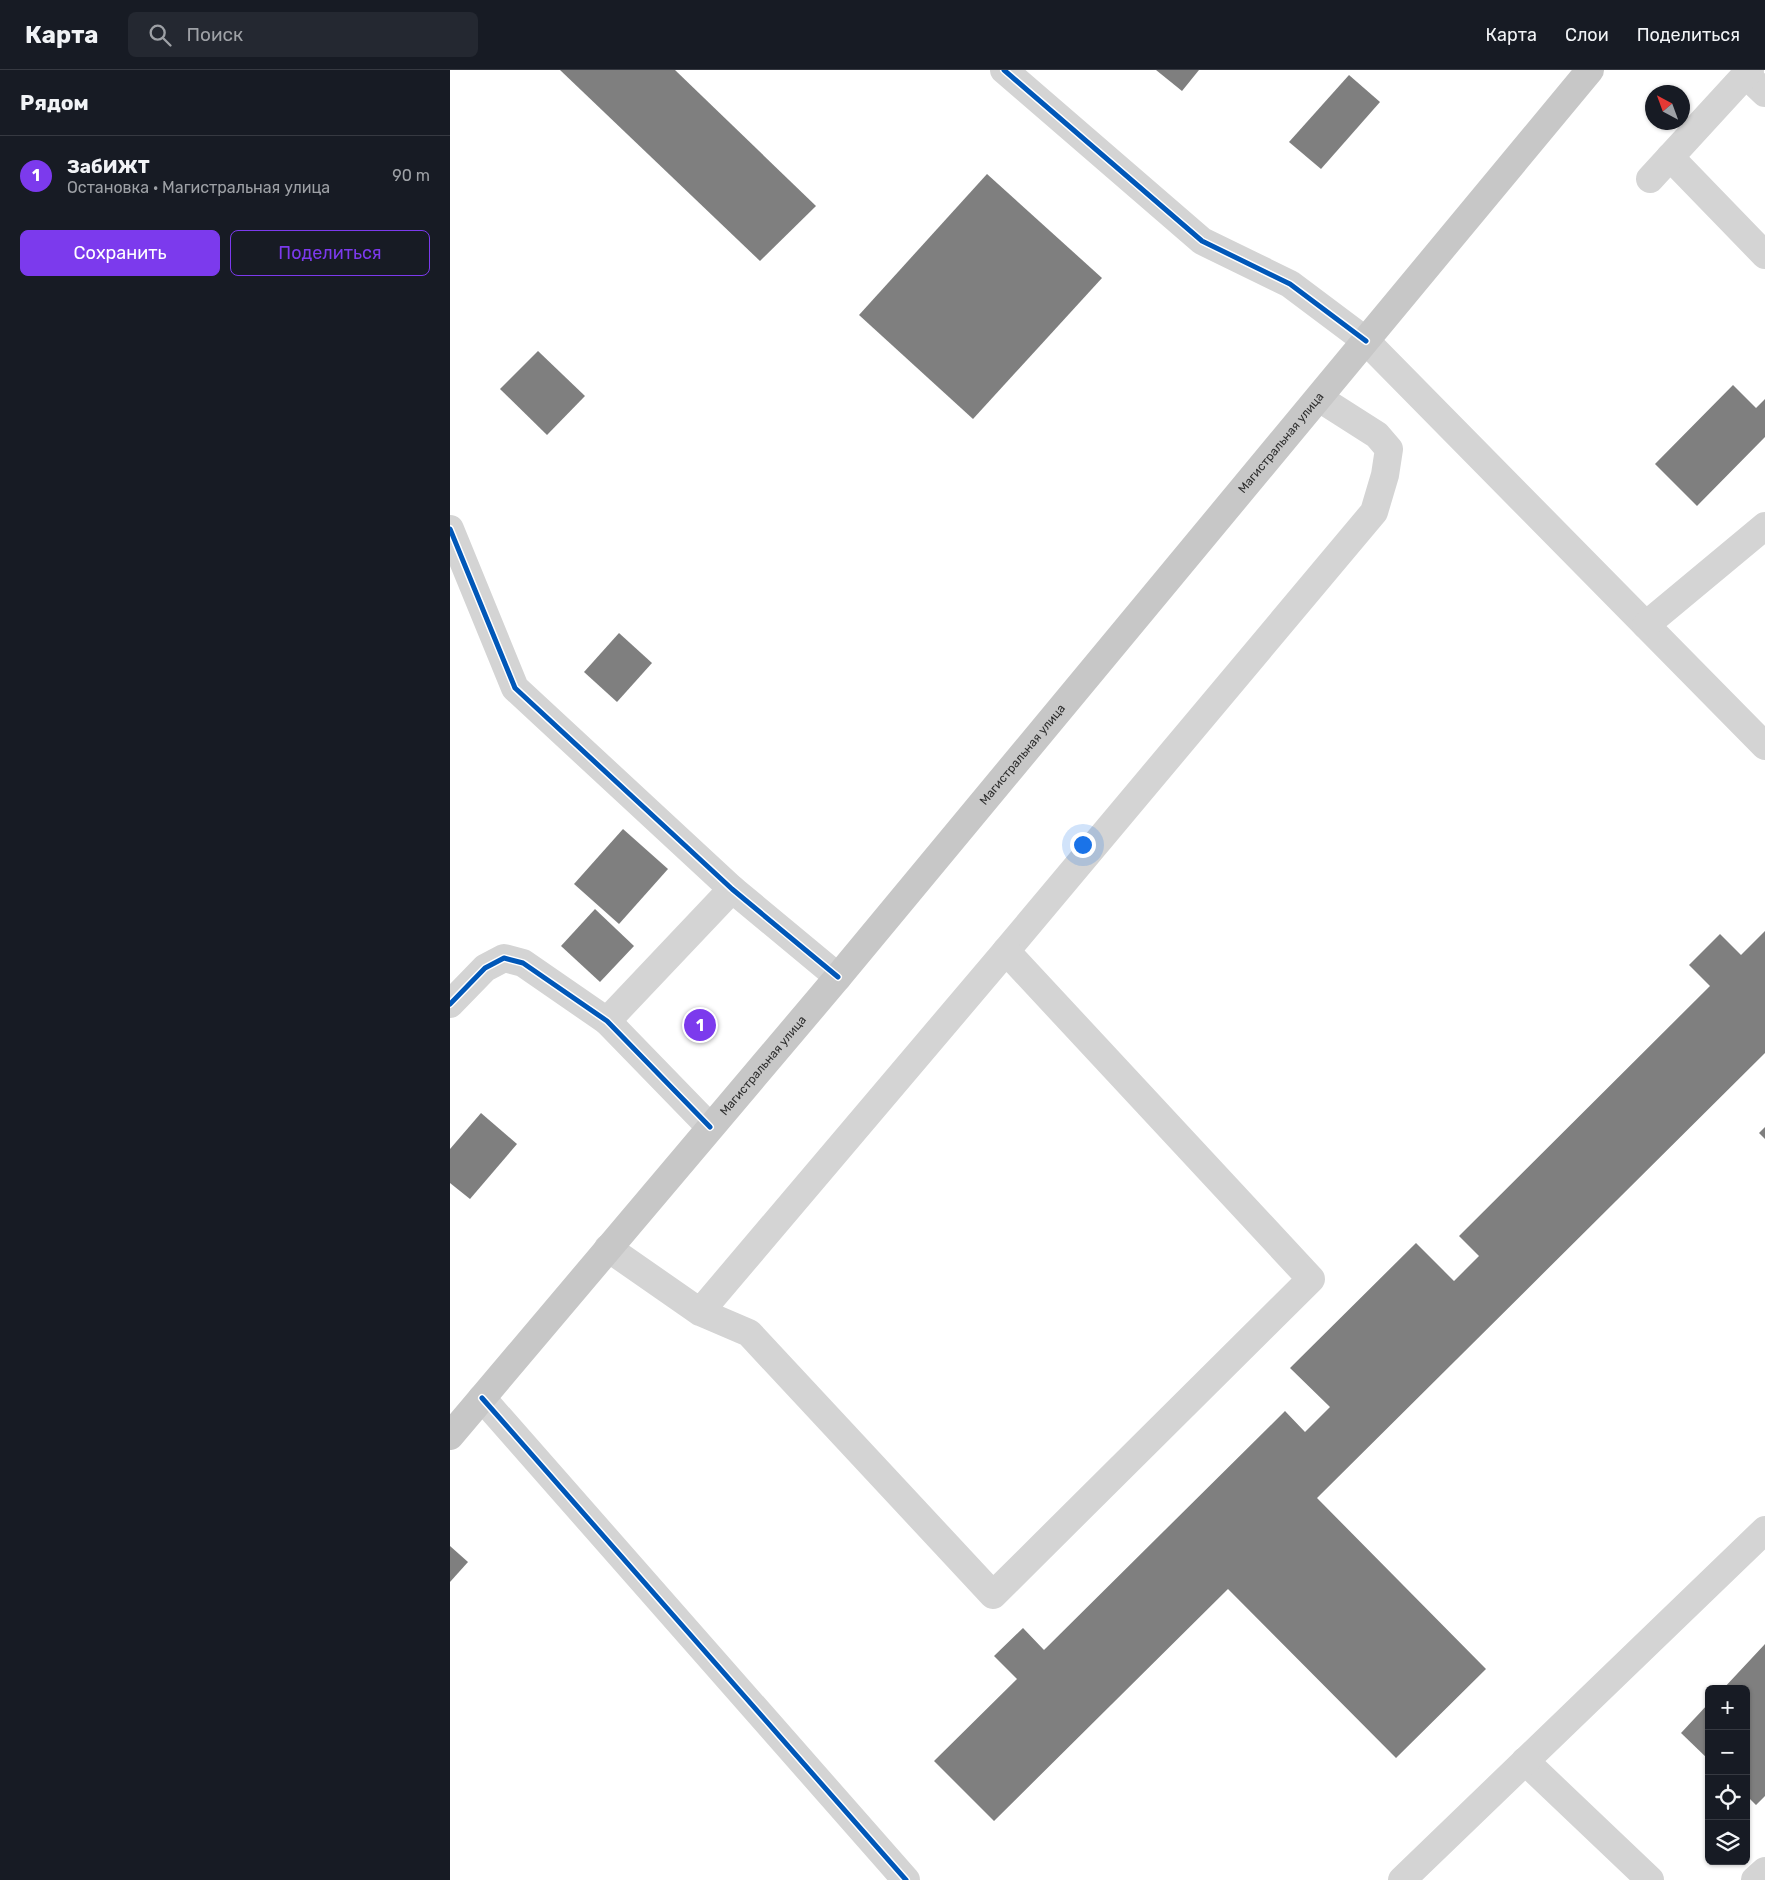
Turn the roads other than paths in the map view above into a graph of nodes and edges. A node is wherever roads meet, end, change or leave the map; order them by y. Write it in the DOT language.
graph roads {
  1 [pos="1004,70"];
  2 [pos="1590,70"];
  3 [pos="1754,79"];
  4 [pos="1670,157"];
  5 [pos="1650,179"];
  6 [pos="1762,244"];
  7 [pos="1366,341"];
  8 [pos="1319,398"];
  9 [pos="1765,526"];
  10 [pos="450,529"];
  11 [pos="1646,625"];
  12 [pos="1765,746"];
  13 [pos="732,889"];
  14 [pos="1006,951"];
  15 [pos="838,977"];
  16 [pos="450,1004"];
  17 [pos="607,1021"];
  18 [pos="710,1127"];
  19 [pos="608,1248"];
  20 [pos="700,1312"];
  21 [pos="482,1398"];
  22 [pos="450,1436"];
  23 [pos="1765,1530"];
  24 [pos="1525,1761"];
  25 [pos="1765,1871"];
  26 [pos="906,1880"];
  27 [pos="1402,1880"];
  28 [pos="1650,1880"];
  29 [pos="1756,1880"];
  1 -- 7 [label="street"];
  2 -- 7 [label="main road, Магистральная улица"];
  3 -- 4 [label="street"];
  4 -- 5 [label="street"];
  4 -- 6 [label="street"];
  7 -- 8 [label="main road, Магистральная улица"];
  7 -- 11 [label="street"];
  8 -- 14 [label="street"];
  8 -- 15 [label="main road, Магистральная улица"];
  9 -- 11 [label="street"];
  10 -- 13 [label="street"];
  11 -- 12 [label="street"];
  13 -- 15 [label="street"];
  13 -- 17 [label="street"];
  14 -- 20 [label="street"];
  14 -- 20 [label="street"];
  15 -- 18 [label="main road, Магистральная улица"];
  16 -- 17 [label="street"];
  17 -- 18 [label="street"];
  18 -- 19 [label="main road, Магистральная улица"];
  19 -- 20 [label="street"];
  19 -- 21 [label="main road, Магистральная улица"];
  21 -- 22 [label="main road, Магистральная улица"];
  21 -- 26 [label="street"];
  23 -- 24 [label="street"];
  24 -- 27 [label="street"];
  24 -- 28 [label="street"];
  25 -- 29 [label="street"];
}
